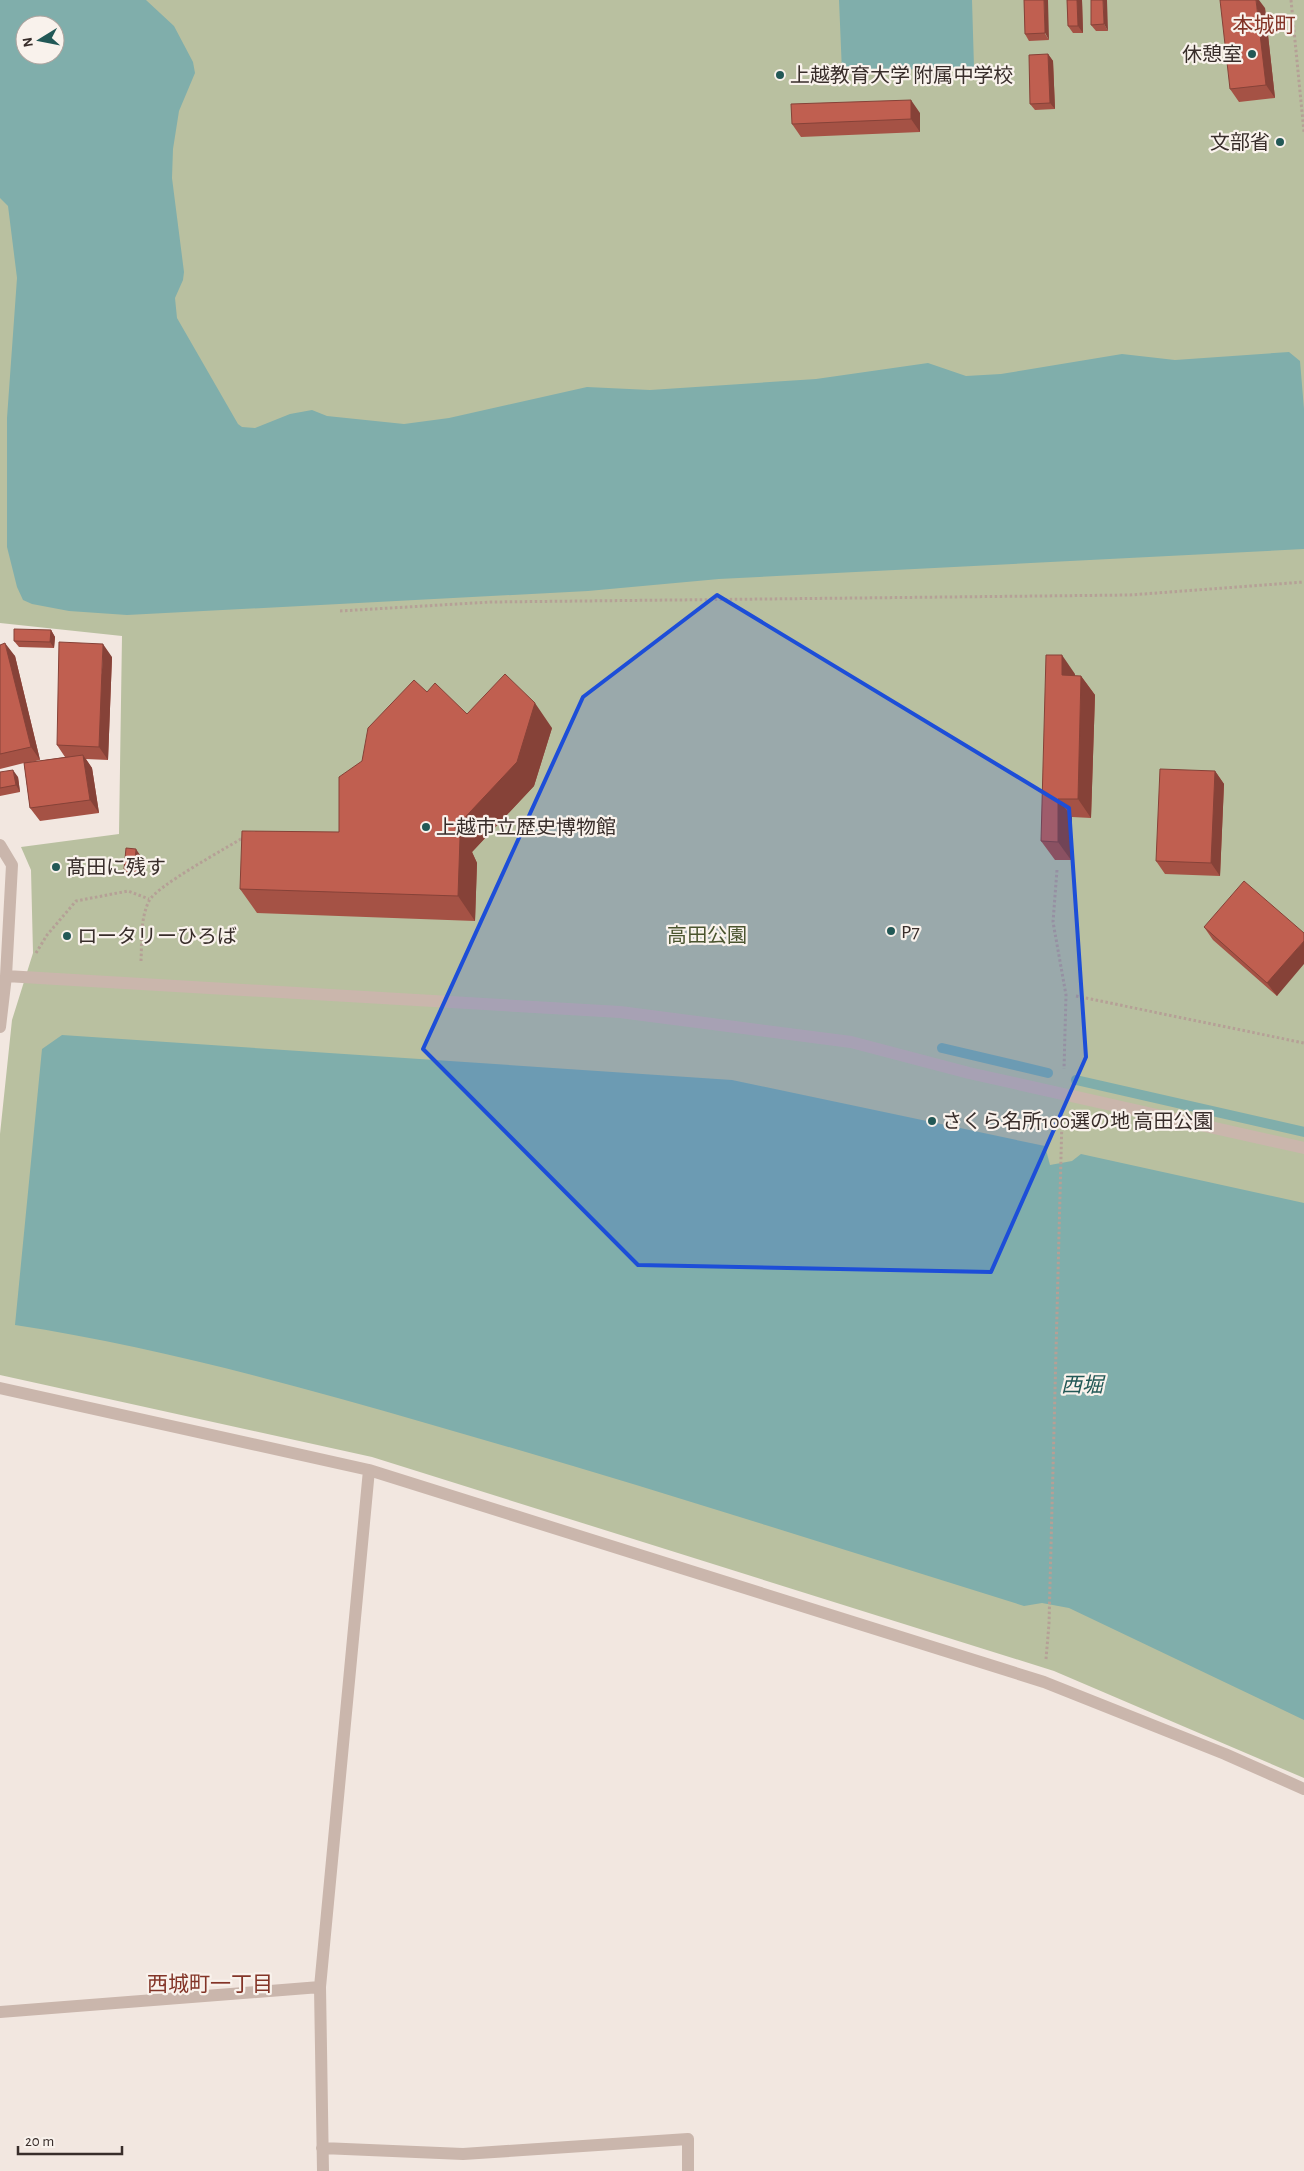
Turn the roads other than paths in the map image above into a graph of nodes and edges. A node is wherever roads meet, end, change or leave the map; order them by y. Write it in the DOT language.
graph roads {
  1 [pos="0,845"];
  2 [pos="6,866"];
  3 [pos="6,976"];
  4 [pos="0,1027"];
  5 [pos="1304,1148"];
  6 [pos="0,1388"];
  7 [pos="370,1470"];
  8 [pos="1304,1789"];
  9 [pos="320,1987"];
  10 [pos="0,2012"];
  11 [pos="322,2148"];
  12 [pos="323,2171"];
  13 [pos="688,2171"];
  1 -- 2 [label="street"];
  2 -- 3 [label="street"];
  3 -- 4 [label="street"];
  3 -- 5 [label="street"];
  6 -- 7 [label="street"];
  7 -- 8 [label="street"];
  7 -- 9 [label="street"];
  9 -- 10 [label="street"];
  9 -- 11 [label="street"];
  11 -- 12 [label="street"];
  11 -- 13 [label="street"];
}
